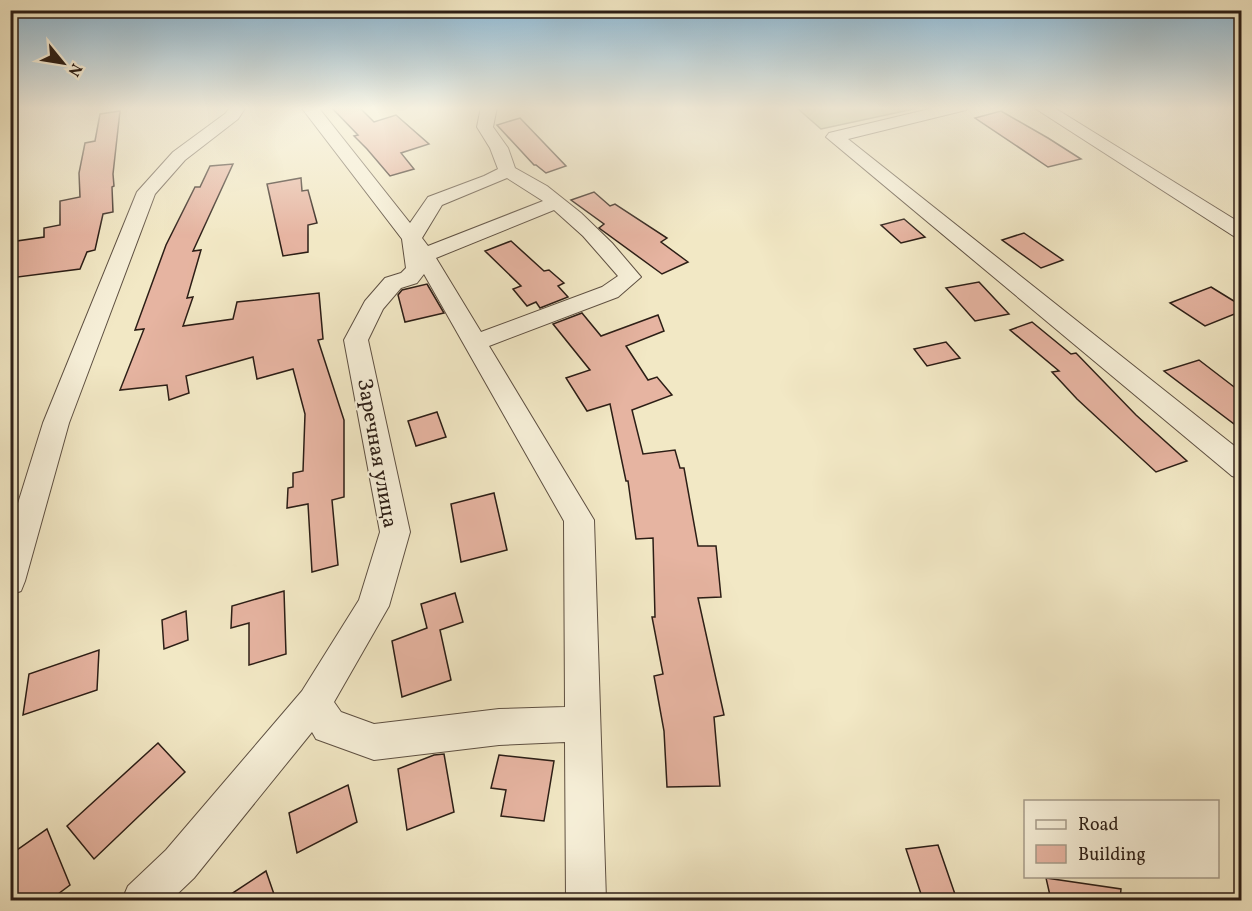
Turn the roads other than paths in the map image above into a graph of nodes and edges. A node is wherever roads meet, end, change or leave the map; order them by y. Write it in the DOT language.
graph roads {
  1 [pos="188,150"];
  2 [pos="342,150"];
  3 [pos="501,150"];
  4 [pos="850,150"];
  5 [pos="1108,150"];
  6 [pos="507,171"];
  7 [pos="555,203"];
  8 [pos="1242,232"];
  9 [pos="417,245"];
  10 [pos="475,343"];
  11 [pos="1242,468"];
  12 [pos="10,581"];
  13 [pos="314,703"];
  14 [pos="582,724"];
  15 [pos="142,900"];
  16 [pos="586,900"];
  1 -- 12 [label="street"];
  2 -- 9 [label="street, Заречная улица"];
  3 -- 6 [label="street"];
  4 -- 11 [label="street"];
  5 -- 8 [label="street"];
  6 -- 7 [label="street"];
  6 -- 9 [label="street"];
  7 -- 9 [label="street"];
  7 -- 10 [label="street"];
  9 -- 10 [label="street, Заречная улица"];
  9 -- 13 [label="street, Заречная улица"];
  10 -- 14 [label="street, Заречная улица"];
  13 -- 14 [label="street"];
  13 -- 15 [label="street, Заречная улица"];
  14 -- 16 [label="street, Заречная улица"];
}
